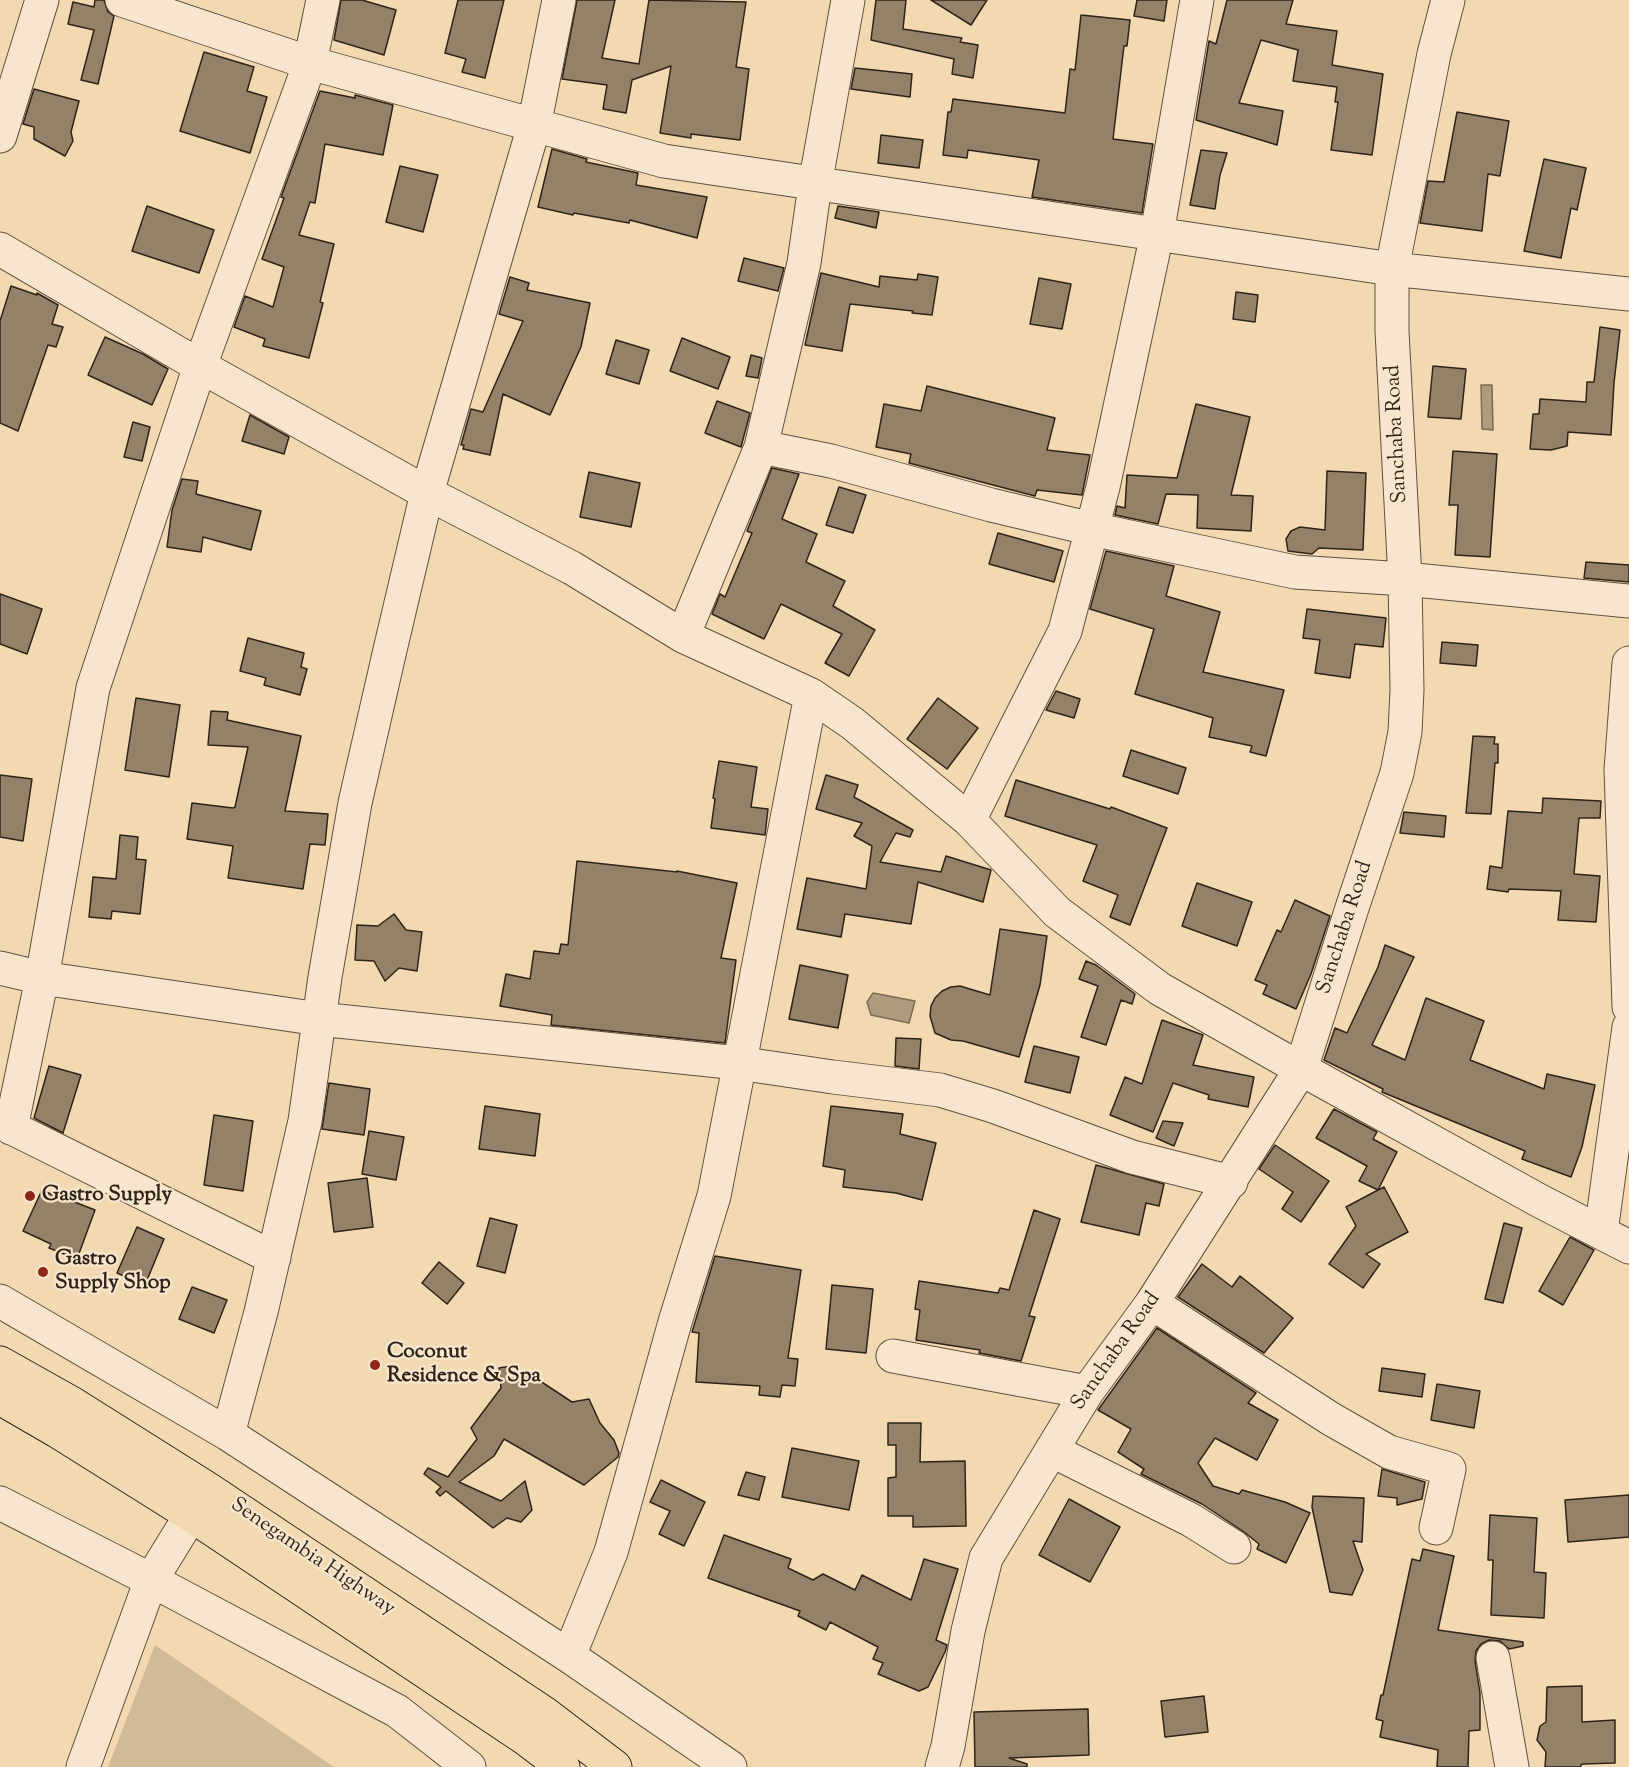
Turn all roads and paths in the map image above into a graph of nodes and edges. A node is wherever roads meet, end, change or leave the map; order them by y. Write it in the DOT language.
graph roads {
  1 [pos="42,0"];
  2 [pos="122,0"];
  3 [pos="323,0"];
  4 [pos="559,0"];
  5 [pos="848,0"];
  6 [pos="1197,0"];
  7 [pos="1448,0"];
  8 [pos="310,63"];
  9 [pos="534,126"];
  10 [pos="0,136"];
  11 [pos="815,185"];
  12 [pos="1157,234"];
  13 [pos="0,249"];
  14 [pos="1392,268"];
  15 [pos="1629,294"];
  16 [pos="200,366"];
  17 [pos="761,447"];
  18 [pos="427,493"];
  19 [pos="1092,529"];
  20 [pos="1405,579"];
  21 [pos="1629,601"];
  22 [pos="683,636"];
  23 [pos="1629,663"];
  24 [pos="811,695"];
  25 [pos="969,820"];
  26 [pos="0,968"];
  27 [pos="42,978"];
  28 [pos="1629,1007"];
  29 [pos="320,1019"];
  30 [pos="1629,1027"];
  31 [pos="738,1063"];
  32 [pos="1301,1069"];
  33 [pos="5,1125"];
  34 [pos="1231,1182"];
  35 [pos="1615,1240"];
  36 [pos="274,1258"];
  37 [pos="0,1301"];
  38 [pos="1152,1303"];
  39 [pos="893,1356"];
  40 [pos="0,1363"];
  41 [pos="1087,1392"];
  42 [pos="0,1398"];
  43 [pos="228,1434"];
  44 [pos="1053,1450"];
  45 [pos="0,1503"];
  46 [pos="191,1515"];
  47 [pos="1436,1528"];
  48 [pos="1234,1547"];
  49 [pos="151,1580"];
  50 [pos="569,1656"];
  51 [pos="1493,1658"];
  52 [pos="83,1767"];
  53 [pos="469,1767"];
  54 [pos="563,1767"];
  55 [pos="615,1767"];
  56 [pos="730,1767"];
  57 [pos="942,1767"];
  58 [pos="1512,1767"];
  1 -- 10 [label="street"];
  2 -- 8 [label="street"];
  3 -- 8 [label="street"];
  4 -- 9 [label="street"];
  5 -- 11 [label="street"];
  6 -- 12 [label="street"];
  7 -- 14 [label="street, Sanchaba Road"];
  8 -- 9 [label="street"];
  8 -- 16 [label="street"];
  9 -- 11 [label="street"];
  9 -- 18 [label="street"];
  11 -- 12 [label="street"];
  11 -- 17 [label="street"];
  12 -- 14 [label="street"];
  12 -- 19 [label="street"];
  13 -- 16 [label="street"];
  14 -- 15 [label="street"];
  14 -- 20 [label="street, Sanchaba Road"];
  16 -- 18 [label="street"];
  16 -- 27 [label="street"];
  17 -- 19 [label="street"];
  17 -- 22 [label="street"];
  18 -- 22 [label="street"];
  18 -- 29 [label="street"];
  19 -- 20 [label="street"];
  19 -- 25 [label="street"];
  20 -- 21 [label="street"];
  20 -- 32 [label="street, Sanchaba Road"];
  22 -- 24 [label="street"];
  23 -- 28 [label="street"];
  24 -- 25 [label="street"];
  24 -- 31 [label="street"];
  25 -- 32 [label="street"];
  26 -- 27 [label="street"];
  27 -- 29 [label="street"];
  27 -- 33 [label="street"];
  29 -- 31 [label="street"];
  29 -- 36 [label="street"];
  30 -- 35 [label="street"];
  31 -- 34 [label="street"];
  31 -- 50 [label="street"];
  32 -- 34 [label="street, Sanchaba Road"];
  32 -- 35 [label="street"];
  33 -- 36 [label="street"];
  34 -- 38 [label="street, Sanchaba Road"];
  36 -- 43 [label="street"];
  37 -- 43 [label="street"];
  38 -- 41 [label="street, Sanchaba Road"];
  38 -- 47 [label="street"];
  39 -- 41 [label="street"];
  40 -- 55 [label="main road, Senegambia Highway"];
  41 -- 44 [label="street, Sanchaba Road"];
  42 -- 46 [label="main road, Senegambia Highway"];
  43 -- 50 [label="street"];
  44 -- 48 [label="street"];
  44 -- 57 [label="street, Sanchaba Road"];
  45 -- 49 [label="street"];
  46 -- 49 [label="street"];
  46 -- 54 [label="main road, Senegambia Highway"];
  49 -- 52 [label="street"];
  49 -- 53 [label="street"];
  50 -- 56 [label="street"];
  51 -- 58 [label="street"];
}
